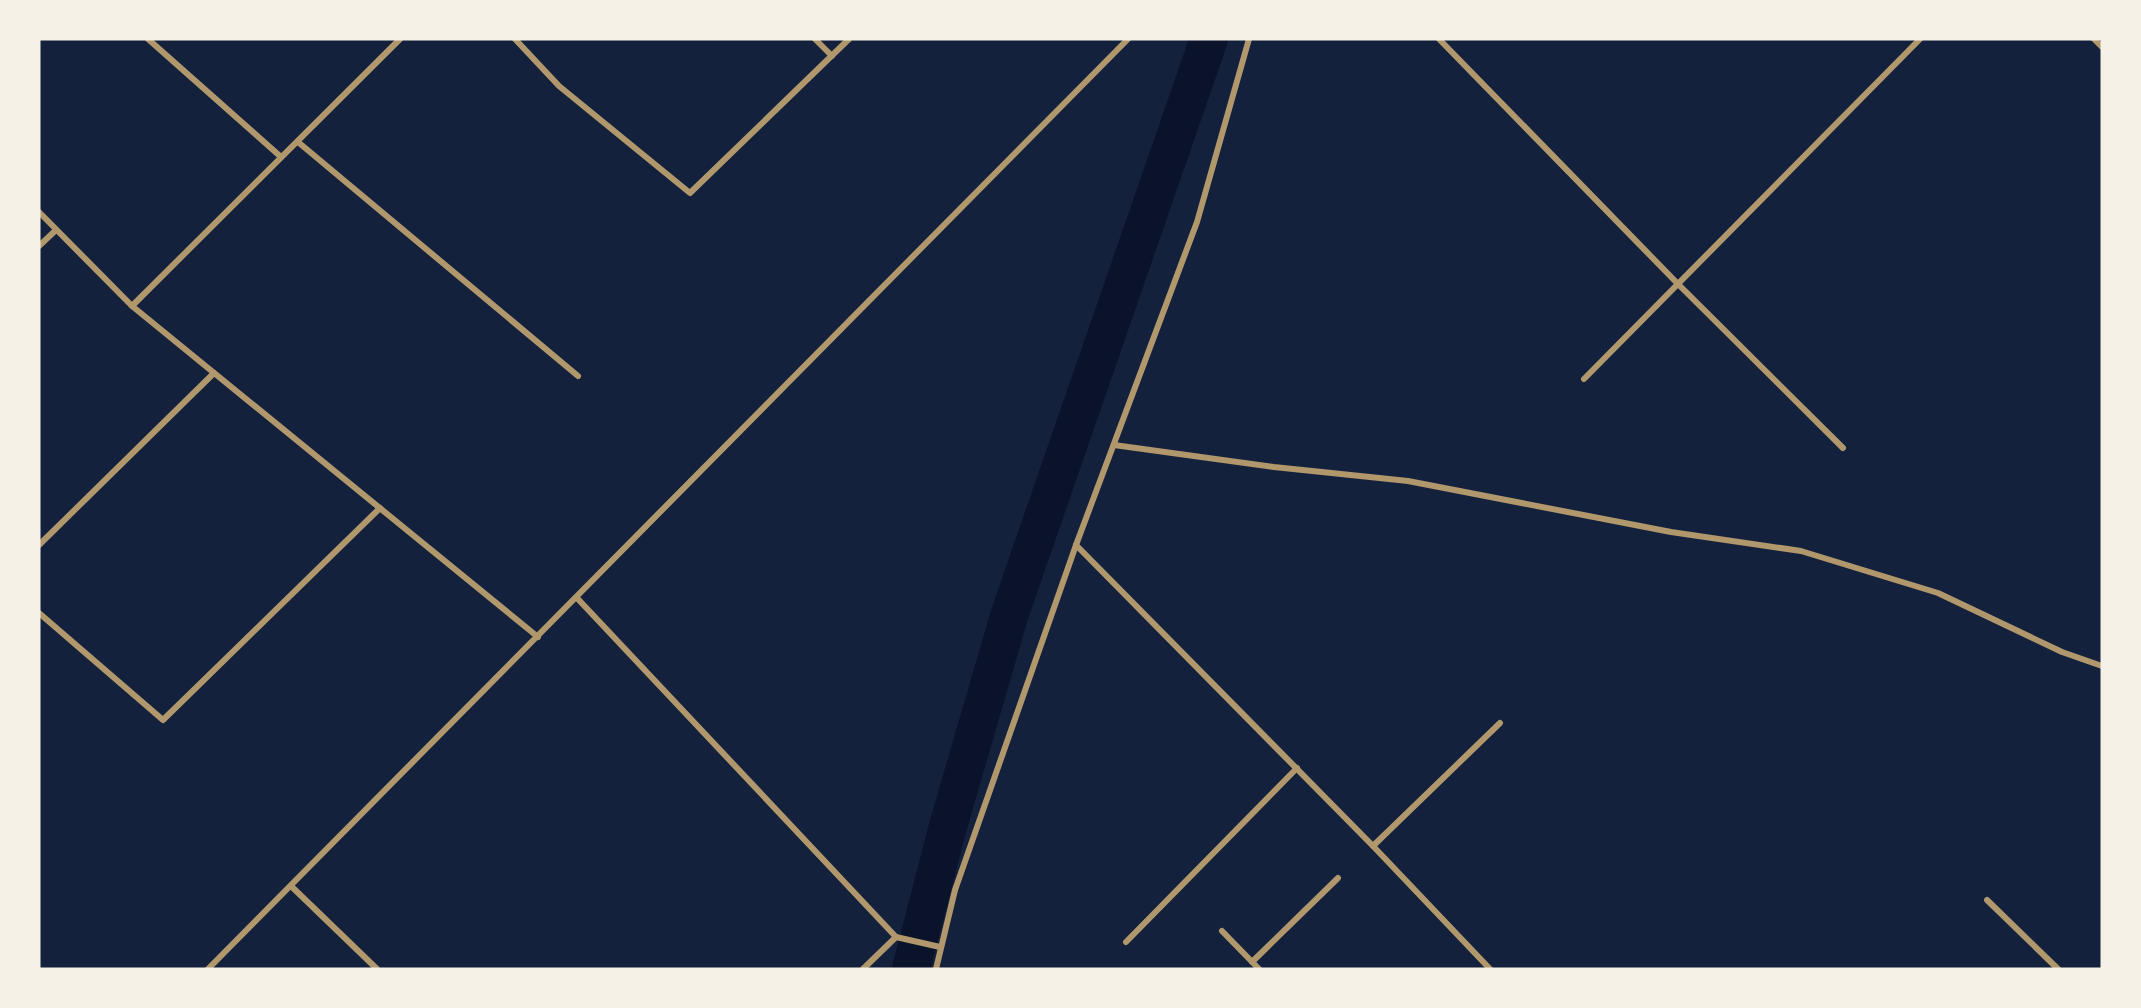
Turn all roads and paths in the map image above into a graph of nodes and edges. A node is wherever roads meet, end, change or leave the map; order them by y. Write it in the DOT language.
graph roads {
  1 [pos="148,39"];
  2 [pos="400,39"];
  3 [pos="515,39"];
  4 [pos="815,39"];
  5 [pos="849,39"];
  6 [pos="1128,39"];
  7 [pos="1249,39"];
  8 [pos="1439,39"];
  9 [pos="1920,39"];
  10 [pos="2094,39"];
  11 [pos="2102,47"];
  12 [pos="832,56"];
  13 [pos="298,142"];
  14 [pos="281,157"];
  15 [pos="39,212"];
  16 [pos="56,230"];
  17 [pos="39,246"];
  18 [pos="1678,284"];
  19 [pos="132,306"];
  20 [pos="214,373"];
  21 [pos="578,376"];
  22 [pos="1584,379"];
  23 [pos="1114,445"];
  24 [pos="1843,448"];
  25 [pos="380,508"];
  26 [pos="39,545"];
  27 [pos="1076,546"];
  28 [pos="576,598"];
  29 [pos="39,613"];
  30 [pos="538,637"];
  31 [pos="2102,666"];
  32 [pos="1500,723"];
  33 [pos="1297,768"];
  34 [pos="1373,846"];
  35 [pos="1338,878"];
  36 [pos="291,886"];
  37 [pos="1987,900"];
  38 [pos="1222,931"];
  39 [pos="896,938"];
  40 [pos="1126,942"];
  41 [pos="940,946"];
  42 [pos="1252,962"];
  43 [pos="208,969"];
  44 [pos="377,969"];
  45 [pos="863,969"];
  46 [pos="936,969"];
  47 [pos="1259,969"];
  48 [pos="1490,969"];
  49 [pos="2058,969"];
  1 -- 14 [label="street"];
  2 -- 13 [label="street"];
  3 -- 12 [label="street"];
  4 -- 12 [label="street"];
  5 -- 12 [label="street"];
  6 -- 28 [label="street"];
  7 -- 23 [label="street"];
  8 -- 18 [label="street"];
  9 -- 18 [label="street"];
  10 -- 11 [label="street"];
  13 -- 14 [label="street"];
  13 -- 21 [label="street"];
  14 -- 19 [label="street"];
  15 -- 16 [label="street"];
  16 -- 17 [label="street"];
  16 -- 19 [label="street"];
  18 -- 22 [label="street"];
  18 -- 24 [label="street"];
  19 -- 20 [label="street"];
  20 -- 25 [label="street"];
  20 -- 26 [label="street"];
  23 -- 27 [label="street"];
  23 -- 31 [label="street"];
  25 -- 29 [label="street"];
  25 -- 30 [label="street"];
  27 -- 33 [label="street"];
  27 -- 41 [label="street"];
  28 -- 30 [label="street"];
  28 -- 39 [label="street"];
  30 -- 36 [label="street"];
  32 -- 34 [label="street"];
  33 -- 34 [label="street"];
  33 -- 40 [label="street"];
  34 -- 48 [label="street"];
  35 -- 42 [label="street"];
  36 -- 43 [label="street"];
  36 -- 44 [label="street"];
  37 -- 49 [label="street"];
  38 -- 42 [label="street"];
  39 -- 41 [label="street"];
  39 -- 45 [label="street"];
  41 -- 46 [label="street"];
  42 -- 47 [label="street"];
}
